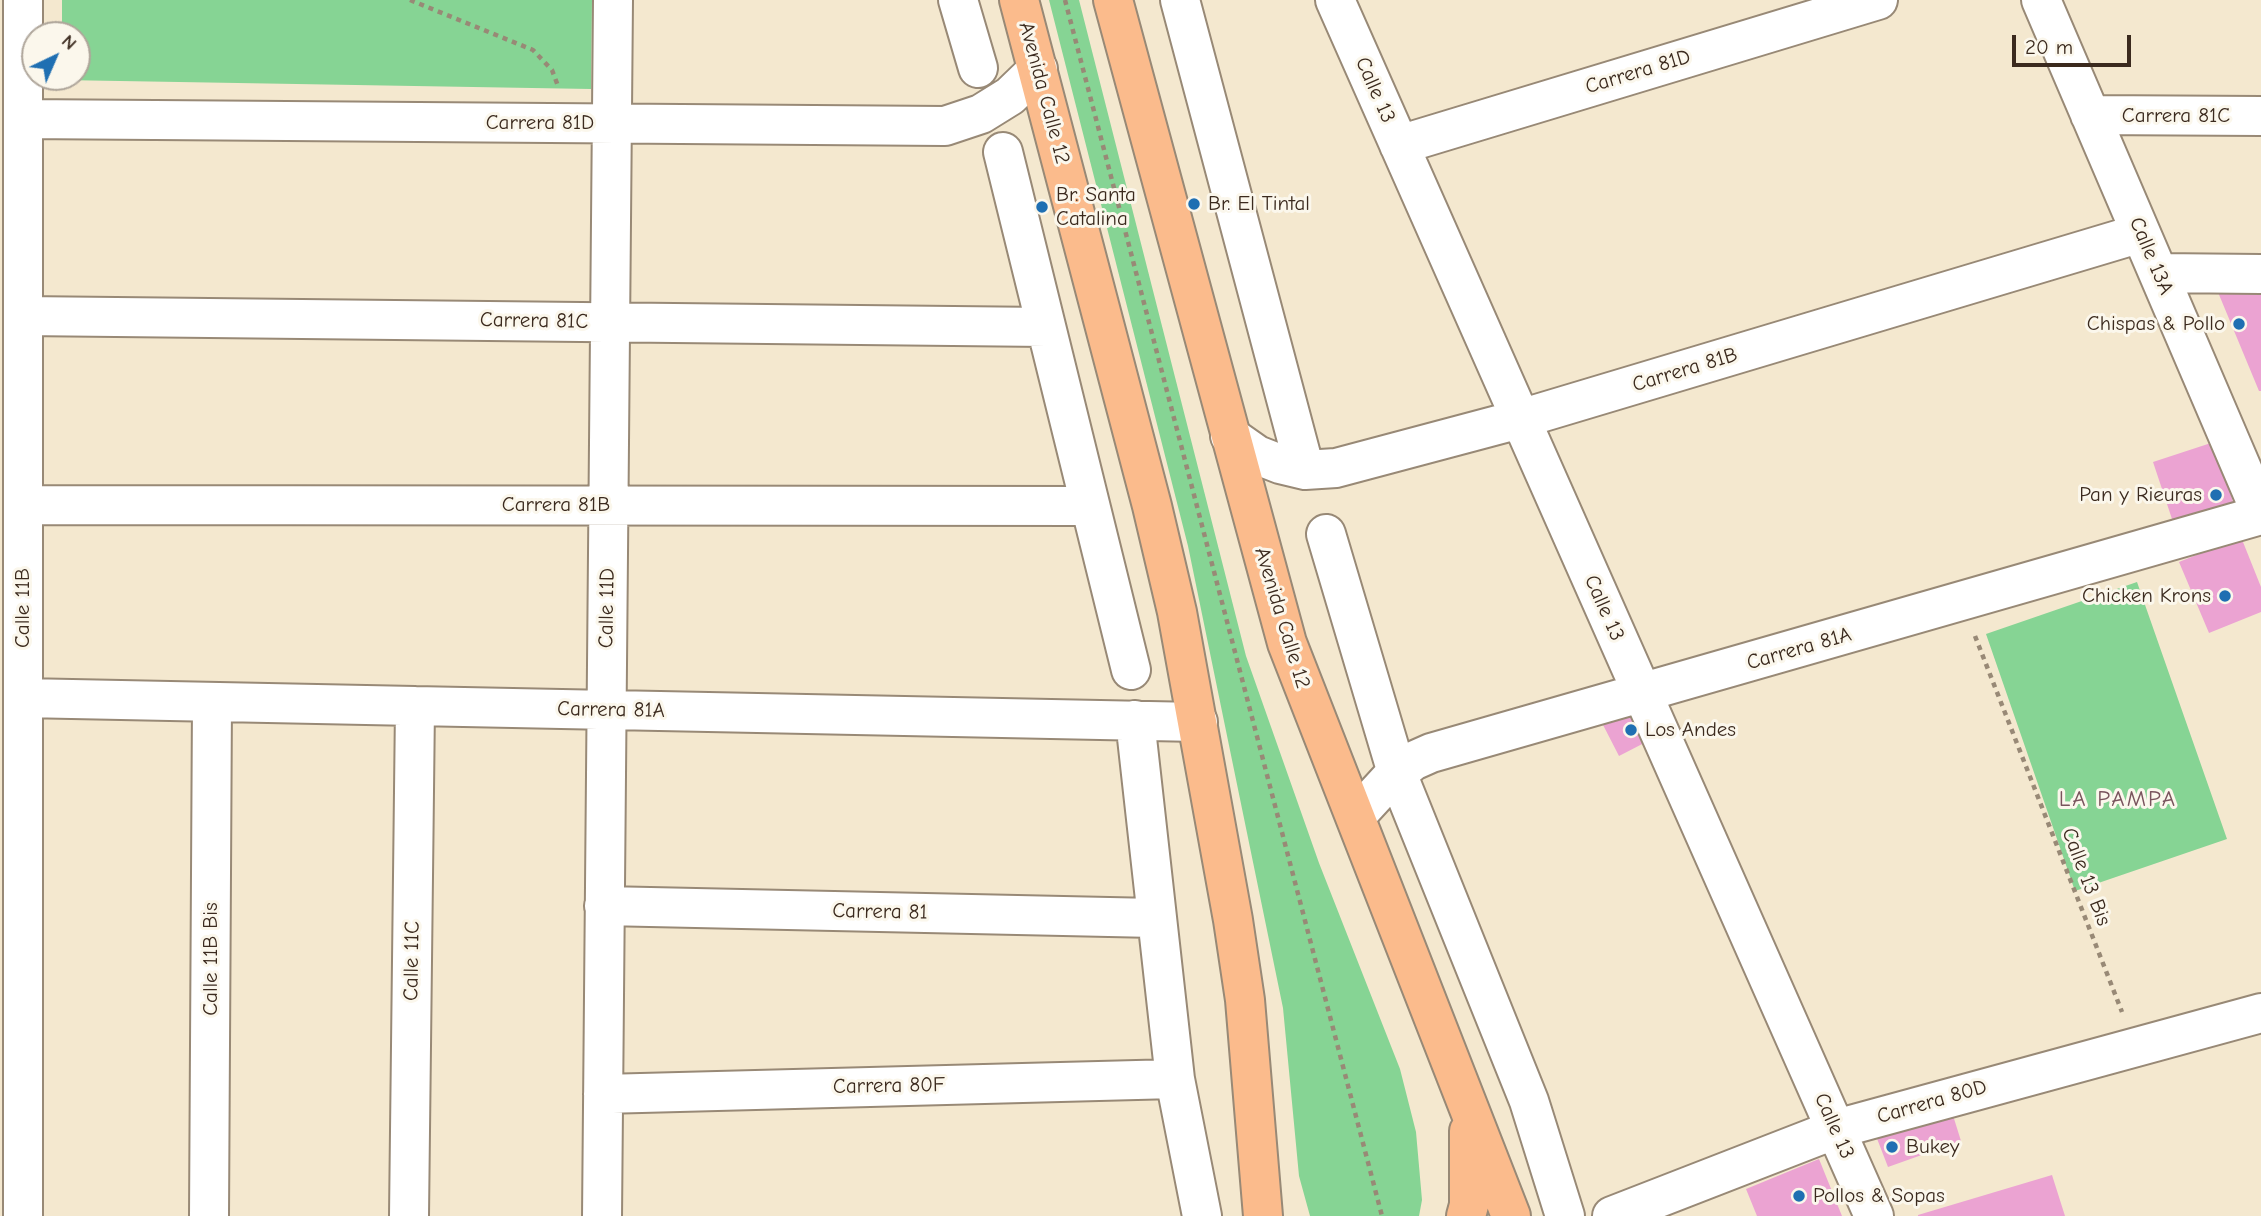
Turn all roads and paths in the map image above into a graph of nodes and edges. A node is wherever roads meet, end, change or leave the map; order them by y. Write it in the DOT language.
graph roads {
  1 [pos="23,0"];
  2 [pos="410,0"];
  3 [pos="613,0"];
  4 [pos="958,0"];
  5 [pos="1019,0"];
  6 [pos="1065,0"];
  7 [pos="1114,0"];
  8 [pos="1180,0"];
  9 [pos="1335,0"];
  10 [pos="1878,0"];
  11 [pos="2041,0"];
  12 [pos="978,68"];
  13 [pos="1038,69"];
  14 [pos="560,90"];
  15 [pos="2090,115"];
  16 [pos="2261,116"];
  17 [pos="23,119"];
  18 [pos="612,123"];
  19 [pos="1399,145"];
  20 [pos="1003,152"];
  21 [pos="2141,233"];
  22 [pos="2158,273"];
  23 [pos="2261,274"];
  24 [pos="23,316"];
  25 [pos="610,322"];
  26 [pos="1046,327"];
  27 [pos="1520,419"];
  28 [pos="1230,436"];
  29 [pos="1306,470"];
  30 [pos="23,505"];
  31 [pos="608,505"];
  32 [pos="1090,506"];
  33 [pos="2261,514"];
  34 [pos="1326,534"];
  35 [pos="1962,602"];
  36 [pos="1130,670"];
  37 [pos="1642,694"];
  38 [pos="23,698"];
  39 [pos="212,702"];
  40 [pos="415,706"];
  41 [pos="606,710"];
  42 [pos="1135,720"];
  43 [pos="1198,722"];
  44 [pos="1397,773"];
  45 [pos="1356,816"];
  46 [pos="604,906"];
  47 [pos="1155,918"];
  48 [pos="2261,1013"];
  49 [pos="2136,1045"];
  50 [pos="11,1066"];
  51 [pos="1252,1077"];
  52 [pos="1175,1079"];
  53 [pos="603,1094"];
  54 [pos="1468,1102"];
  55 [pos="1836,1129"];
  56 [pos="23,1216"];
  57 [pos="209,1216"];
  58 [pos="409,1216"];
  59 [pos="602,1216"];
  60 [pos="1202,1216"];
  61 [pos="1264,1216"];
  62 [pos="1291,1216"];
  63 [pos="1382,1216"];
  64 [pos="1466,1216"];
  65 [pos="1511,1216"];
  66 [pos="1565,1216"];
  67 [pos="1612,1216"];
  68 [pos="1874,1216"];
  1 -- 17 [label="street, Calle 11B"];
  2 -- 14 [label="path"];
  3 -- 18 [label="street, Calle 11D"];
  4 -- 12 [label="street"];
  5 -- 13 [label="main road, Avenida Calle 12"];
  6 -- 63 [label="path"];
  7 -- 28 [label="main road, Avenida Calle 12"];
  8 -- 29 [label="street"];
  9 -- 19 [label="street, Calle 13"];
  10 -- 19 [label="street, Carrera 81D"];
  11 -- 15 [label="street, Calle 13A"];
  13 -- 18 [label="street, Carrera 81D"];
  13 -- 43 [label="main road, Avenida Calle 12"];
  15 -- 16 [label="street, Carrera 81C"];
  15 -- 21 [label="street, Calle 13A"];
  17 -- 18 [label="street, Carrera 81D"];
  17 -- 24 [label="street, Calle 11B"];
  18 -- 25 [label="street, Calle 11D"];
  19 -- 27 [label="street, Calle 13"];
  20 -- 26 [label="street"];
  21 -- 22 [label="street, Calle 13A"];
  21 -- 27 [label="street, Carrera 81B"];
  22 -- 23 [label="street"];
  22 -- 33 [label="street, Calle 13A"];
  24 -- 25 [label="street, Carrera 81C"];
  24 -- 30 [label="street, Calle 11B"];
  25 -- 26 [label="street, Carrera 81C"];
  25 -- 31 [label="street, Calle 11D"];
  26 -- 32 [label="street"];
  27 -- 29 [label="street, Carrera 81B"];
  27 -- 37 [label="street, Calle 13"];
  28 -- 29 [label="street, Carrera 81B"];
  28 -- 45 [label="main road, Avenida Calle 12"];
  30 -- 31 [label="street, Carrera 81B"];
  30 -- 38 [label="street, Calle 11B"];
  31 -- 32 [label="street, Carrera 81B"];
  31 -- 41 [label="street, Calle 11D"];
  32 -- 36 [label="street"];
  33 -- 35 [label="street, Carrera 81A"];
  34 -- 44 [label="street"];
  35 -- 37 [label="street, Carrera 81A"];
  35 -- 49 [label="path, Calle 13 Bis"];
  37 -- 44 [label="street, Carrera 81A"];
  37 -- 55 [label="street, Calle 13"];
  38 -- 39 [label="street, Carrera 81A"];
  38 -- 50 [label="street, Calle 11B"];
  39 -- 40 [label="street, Carrera 81A"];
  39 -- 57 [label="street, Calle 11B Bis"];
  40 -- 41 [label="street, Carrera 81A"];
  40 -- 58 [label="street, Calle 11C"];
  41 -- 42 [label="street, Carrera 81A"];
  41 -- 46 [label="street, Calle 11D"];
  42 -- 43 [label="street, Carrera 81A"];
  42 -- 47 [label="street"];
  43 -- 51 [label="main road, Avenida Calle 12"];
  44 -- 45 [label="street, Carrera 81A"];
  44 -- 66 [label="street"];
  45 -- 54 [label="main road, Avenida Calle 12"];
  46 -- 47 [label="street, Carrera 81"];
  46 -- 53 [label="street, Calle 11D"];
  47 -- 52 [label="street"];
  48 -- 49 [label="street, Carrera 80D"];
  49 -- 55 [label="street, Carrera 80D"];
  50 -- 56 [label="street, Calle 11B"];
  51 -- 61 [label="main road, Avenida Calle 12"];
  51 -- 62 [label="main road"];
  52 -- 53 [label="street, Carrera 80F"];
  52 -- 60 [label="street"];
  53 -- 59 [label="street, Calle 11D"];
  54 -- 64 [label="main road"];
  54 -- 65 [label="main road, Avenida Calle 12"];
  55 -- 67 [label="street, Carrera 80D"];
  55 -- 68 [label="street, Calle 13"];
}
